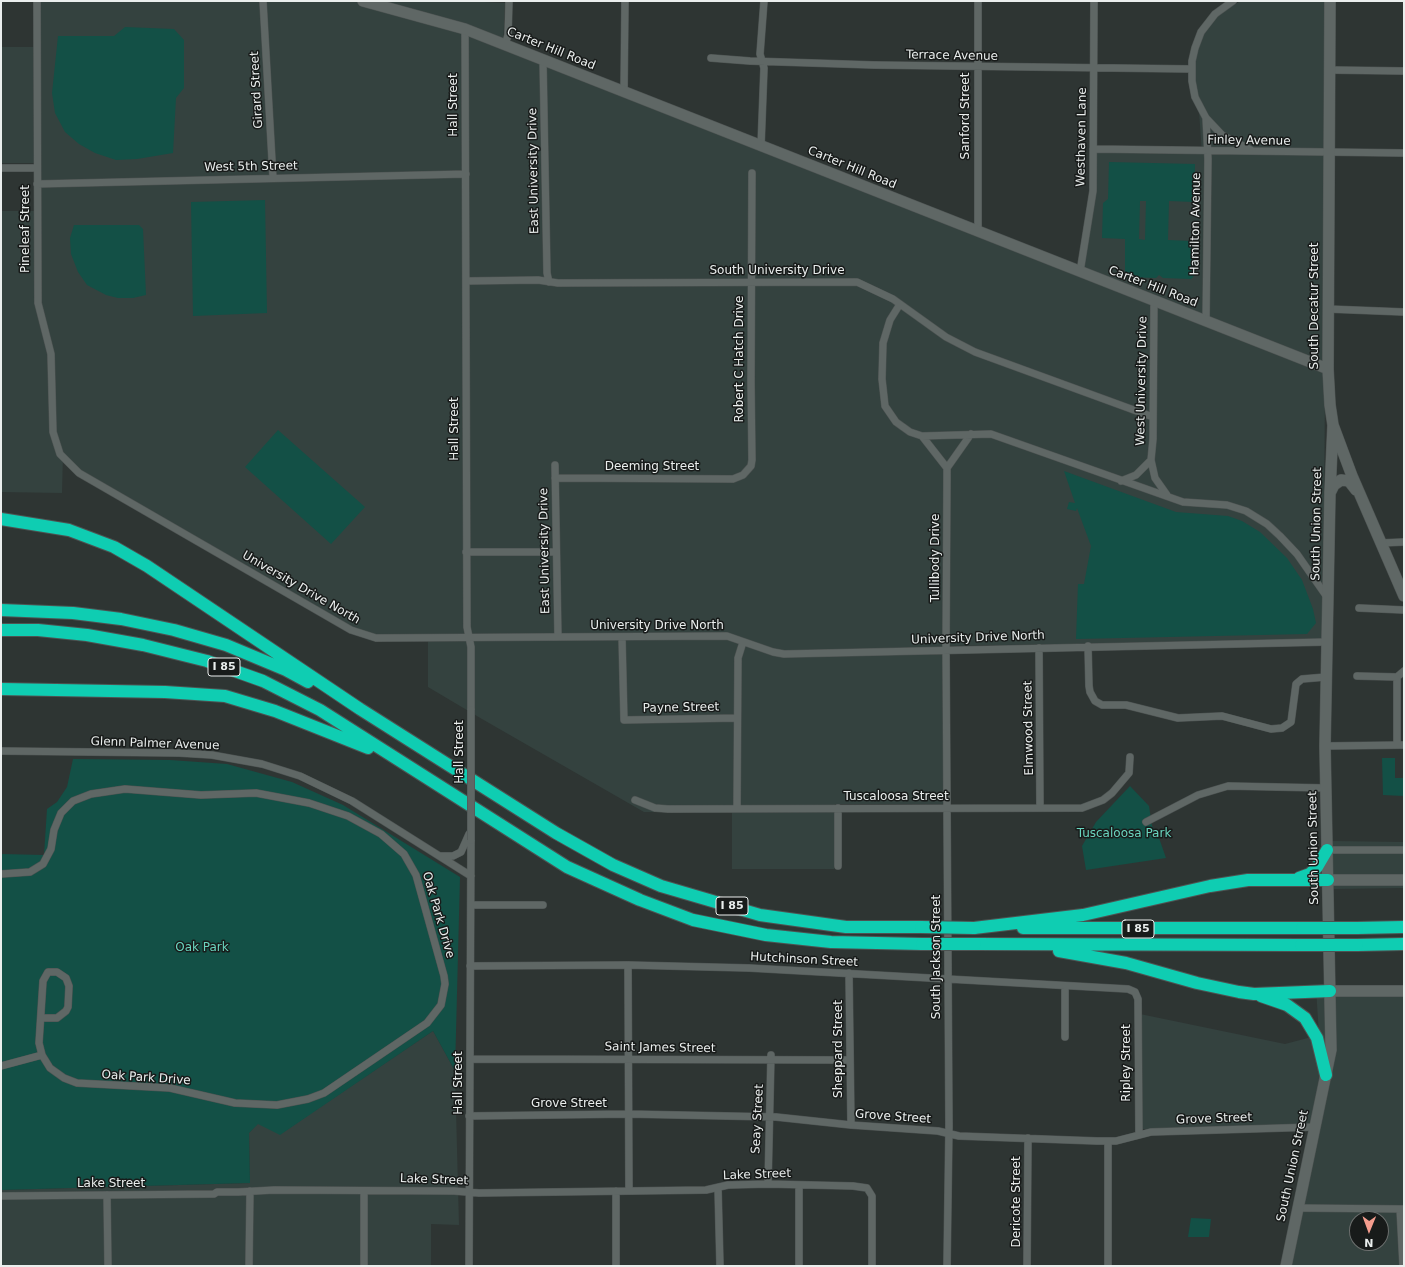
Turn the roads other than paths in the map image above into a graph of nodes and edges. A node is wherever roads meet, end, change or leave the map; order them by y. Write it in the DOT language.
graph roads {
  1 [pos="37,1"];
  2 [pos="263,1"];
  3 [pos="363,1"];
  4 [pos="509,1"];
  5 [pos="625,1"];
  6 [pos="764,1"];
  7 [pos="978,1"];
  8 [pos="1094,1"];
  9 [pos="1232,1"];
  10 [pos="1330,1"];
  11 [pos="384,4"];
  12 [pos="465,30"];
  13 [pos="505,45"];
  14 [pos="711,58"];
  15 [pos="543,60"];
  16 [pos="762,61"];
  17 [pos="978,68"];
  18 [pos="1094,68"];
  19 [pos="1192,69"];
  20 [pos="1330,70"];
  21 [pos="1404,71"];
  22 [pos="624,92"];
  23 [pos="1206,118"];
  24 [pos="761,146"];
  25 [pos="1093,149"];
  26 [pos="1207,151"];
  27 [pos="1255,152"];
  28 [pos="1329,153"];
  29 [pos="1404,153"];
  30 [pos="1,168"];
  31 [pos="37,168"];
  32 [pos="752,173"];
  33 [pos="466,174"];
  34 [pos="273,178"];
  35 [pos="37,184"];
  36 [pos="978,232"];
  37 [pos="1080,272"];
  38 [pos="466,281"];
  39 [pos="549,282"];
  40 [pos="751,283"];
  41 [pos="1154,302"];
  42 [pos="900,304"];
  43 [pos="1328,309"];
  44 [pos="1404,312"];
  45 [pos="1206,321"];
  46 [pos="1328,369"];
  47 [pos="1153,417"];
  48 [pos="1333,425"];
  49 [pos="971,434"];
  50 [pos="922,436"];
  51 [pos="60,454"];
  52 [pos="1151,460"];
  53 [pos="555,465"];
  54 [pos="947,468"];
  55 [pos="747,472"];
  56 [pos="555,478"];
  57 [pos="1121,481"];
  58 [pos="1360,493"];
  59 [pos="1330,495"];
  60 [pos="1169,497"];
  61 [pos="1,514"];
  62 [pos="1,519"];
  63 [pos="24,522"];
  64 [pos="1404,542"];
  65 [pos="1381,543"];
  66 [pos="466,552"];
  67 [pos="556,552"];
  68 [pos="1404,596"];
  69 [pos="1329,598"];
  70 [pos="1359,608"];
  71 [pos="1,610"];
  72 [pos="1404,610"];
  73 [pos="1,630"];
  74 [pos="469,637"];
  75 [pos="622,637"];
  76 [pos="558,638"];
  77 [pos="743,642"];
  78 [pos="1326,642"];
  79 [pos="1088,646"];
  80 [pos="1040,648"];
  81 [pos="946,649"];
  82 [pos="1404,671"];
  83 [pos="1358,676"];
  84 [pos="1326,677"];
  85 [pos="1397,677"];
  86 [pos="1,689"];
  87 [pos="29,690"];
  88 [pos="1,698"];
  89 [pos="360,709"];
  90 [pos="737,718"];
  91 [pos="1401,745"];
  92 [pos="1325,746"];
  93 [pos="1,751"];
  94 [pos="1130,757"];
  95 [pos="422,776"];
  96 [pos="1326,788"];
  97 [pos="635,800"];
  98 [pos="737,808"];
  99 [pos="838,808"];
  100 [pos="947,808"];
  101 [pos="1040,808"];
  102 [pos="1146,822"];
  103 [pos="471,828"];
  104 [pos="1327,850"];
  105 [pos="1404,850"];
  106 [pos="441,856"];
  107 [pos="838,866"];
  108 [pos="1,874"];
  109 [pos="471,876"];
  110 [pos="1296,879"];
  111 [pos="1328,880"];
  112 [pos="1404,880"];
  113 [pos="471,906"];
  114 [pos="543,906"];
  115 [pos="1404,927"];
  116 [pos="974,928"];
  117 [pos="1404,944"];
  118 [pos="1014,945"];
  119 [pos="470,966"];
  120 [pos="628,966"];
  121 [pos="849,973"];
  122 [pos="949,979"];
  123 [pos="1065,986"];
  124 [pos="1330,991"];
  125 [pos="1404,991"];
  126 [pos="1135,992"];
  127 [pos="1254,994"];
  128 [pos="42,1018"];
  129 [pos="1065,1037"];
  130 [pos="42,1056"];
  131 [pos="771,1057"];
  132 [pos="628,1058"];
  133 [pos="470,1059"];
  134 [pos="850,1060"];
  135 [pos="1,1066"];
  136 [pos="1326,1075"];
  137 [pos="628,1114"];
  138 [pos="469,1116"];
  139 [pos="770,1116"];
  140 [pos="851,1126"];
  141 [pos="1314,1127"];
  142 [pos="948,1133"];
  143 [pos="1139,1135"];
  144 [pos="1028,1138"];
  145 [pos="1108,1141"];
  146 [pos="768,1184"];
  147 [pos="799,1185"];
  148 [pos="718,1188"];
  149 [pos="250,1191"];
  150 [pos="364,1191"];
  151 [pos="616,1191"];
  152 [pos="629,1191"];
  153 [pos="469,1192"];
  154 [pos="107,1195"];
  155 [pos="1,1196"];
  156 [pos="1297,1208"];
  157 [pos="1402,1209"];
  158 [pos="108,1266"];
  159 [pos="249,1266"];
  160 [pos="364,1266"];
  161 [pos="469,1266"];
  162 [pos="616,1266"];
  163 [pos="720,1266"];
  164 [pos="799,1266"];
  165 [pos="872,1266"];
  166 [pos="947,1266"];
  167 [pos="1027,1266"];
  168 [pos="1108,1266"];
  169 [pos="1286,1266"];
  170 [pos="1403,1266"];
  1 -- 31 [label="street, Pineleaf Street"];
  2 -- 34 [label="street, Girard Street"];
  3 -- 11 [label="main road, Carter Hill Road"];
  4 -- 13 [label="street"];
  5 -- 22 [label="street"];
  6 -- 16 [label="street"];
  7 -- 17 [label="street, Sanford Street"];
  8 -- 18 [label="street, Westhaven Lane"];
  9 -- 19 [label="street"];
  10 -- 20 [label="main road, South Decatur Street"];
  11 -- 12 [label="main road, Carter Hill Road"];
  12 -- 13 [label="main road, Carter Hill Road"];
  12 -- 33 [label="street, Hall Street"];
  13 -- 15 [label="main road, Carter Hill Road"];
  14 -- 16 [label="street, Terrace Avenue"];
  15 -- 22 [label="main road, Carter Hill Road"];
  15 -- 39 [label="street, East University Drive"];
  16 -- 17 [label="street, Terrace Avenue"];
  16 -- 24 [label="street"];
  17 -- 18 [label="street, Terrace Avenue"];
  17 -- 36 [label="street, Sanford Street"];
  18 -- 19 [label="street, Terrace Avenue"];
  18 -- 25 [label="street, Westhaven Lane"];
  19 -- 23 [label="street"];
  20 -- 21 [label="street"];
  20 -- 28 [label="main road, South Decatur Street"];
  22 -- 24 [label="main road, Carter Hill Road"];
  23 -- 26 [label="street, Hamilton Avenue"];
  23 -- 27 [label="street"];
  24 -- 36 [label="main road, Carter Hill Road"];
  25 -- 26 [label="street, Finley Avenue"];
  25 -- 37 [label="street, Westhaven Lane"];
  26 -- 27 [label="street, Finley Avenue"];
  26 -- 45 [label="street, Hamilton Avenue"];
  27 -- 28 [label="street, Finley Avenue"];
  28 -- 29 [label="street, Finley Avenue"];
  28 -- 43 [label="main road, South Decatur Street"];
  30 -- 31 [label="street"];
  31 -- 35 [label="street, Pineleaf Street"];
  32 -- 40 [label="street, Robert C Hatch Drive"];
  33 -- 34 [label="street, West 5th Street"];
  33 -- 38 [label="street, Hall Street"];
  34 -- 35 [label="street, West 5th Street"];
  35 -- 51 [label="street, Pineleaf Street"];
  36 -- 37 [label="main road, Carter Hill Road"];
  37 -- 41 [label="main road, Carter Hill Road"];
  38 -- 39 [label="street, South University Drive"];
  38 -- 66 [label="street, Hall Street"];
  39 -- 40 [label="street, South University Drive"];
  40 -- 42 [label="street, South University Drive"];
  40 -- 55 [label="street, Robert C Hatch Drive"];
  41 -- 45 [label="main road, Carter Hill Road"];
  41 -- 47 [label="street, West University Drive"];
  42 -- 47 [label="street, South University Drive"];
  42 -- 50 [label="street"];
  43 -- 44 [label="street"];
  43 -- 46 [label="main road, South Decatur Street"];
  45 -- 46 [label="main road, Carter Hill Road"];
  46 -- 48 [label="main road, South Decatur Street"];
  47 -- 52 [label="street, West University Drive"];
  48 -- 58 [label="main road, South Decatur Street"];
  48 -- 59 [label="main road, South Union Street"];
  49 -- 50 [label="street"];
  49 -- 54 [label="street"];
  49 -- 57 [label="street"];
  50 -- 54 [label="street"];
  51 -- 74 [label="street, University Drive North"];
  52 -- 57 [label="street, West University Drive"];
  52 -- 60 [label="street, West University Drive"];
  53 -- 56 [label="street, East University Drive"];
  54 -- 81 [label="street, Tullibody Drive"];
  55 -- 56 [label="street, Deeming Street"];
  56 -- 67 [label="street, East University Drive"];
  57 -- 60 [label="street"];
  58 -- 59 [label="main road"];
  58 -- 65 [label="main road, South Decatur Street"];
  59 -- 69 [label="main road, South Union Street"];
  60 -- 69 [label="street"];
  61 -- 63 [label="highway"];
  62 -- 63 [label="highway"];
  63 -- 89 [label="highway"];
  64 -- 65 [label="street"];
  65 -- 68 [label="main road, South Decatur Street"];
  66 -- 67 [label="street"];
  66 -- 74 [label="street, Hall Street"];
  67 -- 76 [label="street, East University Drive"];
  69 -- 78 [label="main road, South Union Street"];
  70 -- 72 [label="street"];
  71 -- 89 [label="highway, I 85"];
  73 -- 95 [label="highway, I 85"];
  74 -- 76 [label="street, University Drive North"];
  74 -- 103 [label="street, Hall Street, bridge"];
  75 -- 76 [label="street, University Drive North"];
  75 -- 77 [label="street, University Drive North"];
  75 -- 90 [label="street, Payne Street"];
  77 -- 81 [label="street, University Drive North"];
  77 -- 90 [label="street"];
  78 -- 79 [label="street, University Drive North"];
  78 -- 84 [label="main road, South Union Street"];
  79 -- 80 [label="street, University Drive North"];
  79 -- 84 [label="street"];
  80 -- 81 [label="street, University Drive North"];
  80 -- 101 [label="street, Elmwood Street"];
  81 -- 100 [label="street, South Jackson Street"];
  82 -- 85 [label="street"];
  83 -- 85 [label="street"];
  84 -- 92 [label="main road, South Union Street"];
  85 -- 91 [label="street"];
  86 -- 87 [label="highway"];
  87 -- 88 [label="highway"];
  87 -- 95 [label="highway"];
  89 -- 116 [label="highway, I 85, bridge"];
  90 -- 98 [label="street"];
  91 -- 92 [label="street"];
  92 -- 96 [label="main road, South Union Street"];
  93 -- 106 [label="street, Glenn Palmer Avenue"];
  94 -- 101 [label="street, Tuscaloosa Street"];
  95 -- 118 [label="highway, I 85, bridge"];
  96 -- 102 [label="street"];
  96 -- 104 [label="main road, South Union Street"];
  97 -- 98 [label="street, Tuscaloosa Street"];
  98 -- 99 [label="street, Tuscaloosa Street"];
  99 -- 100 [label="street, Tuscaloosa Street"];
  99 -- 107 [label="street"];
  100 -- 101 [label="street, Tuscaloosa Street"];
  100 -- 122 [label="street, South Jackson Street"];
  103 -- 106 [label="street, Hall Street"];
  103 -- 109 [label="street, Hall Street, bridge"];
  104 -- 105 [label="street"];
  104 -- 110 [label="highway"];
  104 -- 111 [label="main road, South Union Street"];
  106 -- 109 [label="street, Glenn Palmer Avenue"];
  108 -- 130 [label="street, Oak Park Drive"];
  109 -- 113 [label="street, Hall Street"];
  110 -- 111 [label="highway"];
  110 -- 116 [label="highway"];
  111 -- 112 [label="main road"];
  111 -- 124 [label="main road, South Union Street"];
  113 -- 114 [label="street"];
  113 -- 119 [label="street, Hall Street"];
  115 -- 116 [label="highway, I 85, bridge"];
  117 -- 118 [label="highway, I 85, bridge"];
  118 -- 127 [label="highway"];
  119 -- 120 [label="street, Hutchinson Street"];
  119 -- 133 [label="street, Hall Street"];
  120 -- 121 [label="street, Hutchinson Street"];
  120 -- 132 [label="street"];
  121 -- 122 [label="street, Hutchinson Street"];
  121 -- 134 [label="street, Sheppard Street"];
  122 -- 123 [label="street, Hutchinson Street"];
  122 -- 142 [label="street, South Jackson Street"];
  123 -- 126 [label="street, Hutchinson Street"];
  123 -- 129 [label="street"];
  124 -- 125 [label="main road"];
  124 -- 127 [label="highway"];
  124 -- 136 [label="main road, South Union Street"];
  126 -- 143 [label="street, Ripley Street"];
  127 -- 136 [label="highway"];
  128 -- 128 [label="street"];
  128 -- 130 [label="street"];
  130 -- 135 [label="street"];
  131 -- 132 [label="street, Saint James Street"];
  131 -- 134 [label="street, Saint James Street"];
  131 -- 139 [label="street, Seay Street"];
  132 -- 133 [label="street, Saint James Street"];
  132 -- 137 [label="street"];
  133 -- 138 [label="street, Hall Street"];
  134 -- 140 [label="street, Sheppard Street"];
  136 -- 141 [label="main road, South Union Street"];
  137 -- 138 [label="street, Grove Street"];
  137 -- 139 [label="street, Grove Street"];
  137 -- 152 [label="street"];
  138 -- 153 [label="street, Hall Street"];
  139 -- 140 [label="street, Grove Street"];
  139 -- 146 [label="street, Seay Street"];
  140 -- 142 [label="street, Grove Street"];
  141 -- 143 [label="street, Grove Street"];
  141 -- 156 [label="main road, South Union Street"];
  142 -- 144 [label="street, Grove Street"];
  142 -- 166 [label="street, South Jackson Street"];
  143 -- 145 [label="street, Grove Street"];
  144 -- 145 [label="street, Grove Street"];
  144 -- 167 [label="street, Dericote Street"];
  145 -- 168 [label="street"];
  146 -- 147 [label="street, Lake Street"];
  146 -- 148 [label="street, Lake Street"];
  147 -- 164 [label="street"];
  147 -- 165 [label="street, Lake Street"];
  148 -- 152 [label="street, Lake Street"];
  148 -- 163 [label="street"];
  149 -- 150 [label="street, Lake Street"];
  149 -- 154 [label="street, Lake Street"];
  149 -- 159 [label="street"];
  150 -- 153 [label="street, Lake Street"];
  150 -- 160 [label="street"];
  151 -- 152 [label="street, Lake Street"];
  151 -- 153 [label="street, Lake Street"];
  151 -- 162 [label="street"];
  153 -- 161 [label="street, Hall Street"];
  154 -- 155 [label="street, Lake Street"];
  154 -- 158 [label="street"];
  156 -- 157 [label="street"];
  156 -- 169 [label="main road, South Union Street"];
  157 -- 170 [label="street"];
}
